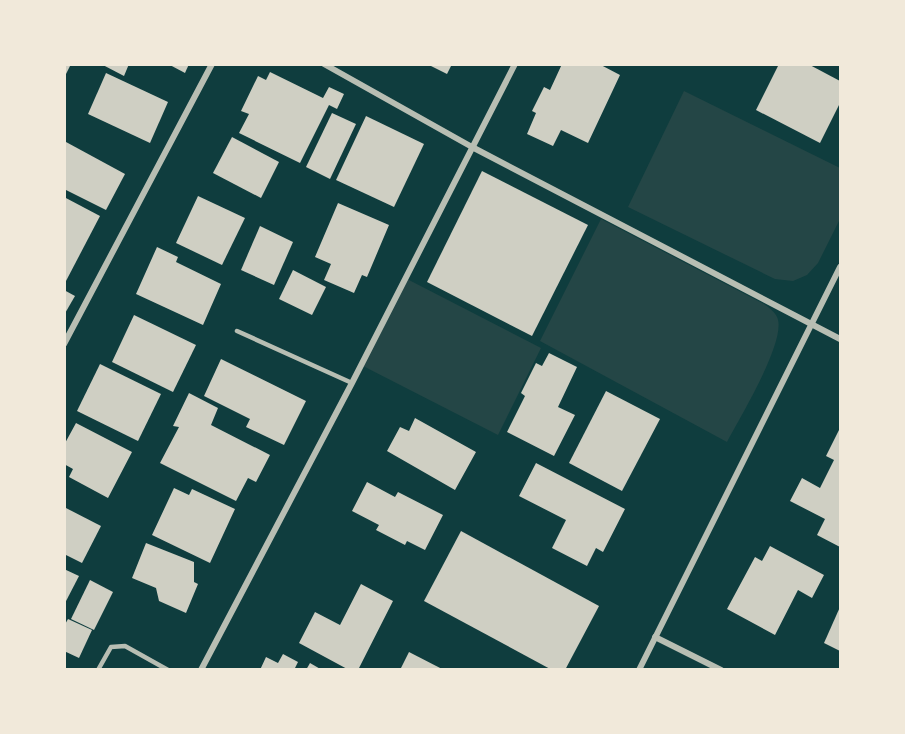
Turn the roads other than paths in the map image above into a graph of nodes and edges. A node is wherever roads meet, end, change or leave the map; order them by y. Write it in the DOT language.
graph roads {
  1 [pos="212,64"];
  2 [pos="324,64"];
  3 [pos="515,64"];
  4 [pos="472,147"];
  5 [pos="840,267"];
  6 [pos="812,324"];
  7 [pos="237,331"];
  8 [pos="840,339"];
  9 [pos="64,344"];
  10 [pos="352,383"];
  11 [pos="655,638"];
  12 [pos="98,669"];
  13 [pos="168,669"];
  14 [pos="201,669"];
  15 [pos="639,669"];
  16 [pos="721,669"];
  1 -- 9 [label="street"];
  2 -- 4 [label="street"];
  3 -- 4 [label="street"];
  4 -- 6 [label="street"];
  4 -- 10 [label="street"];
  5 -- 6 [label="street"];
  6 -- 8 [label="street"];
  6 -- 11 [label="street"];
  7 -- 10 [label="lane"];
  10 -- 14 [label="street"];
  11 -- 15 [label="street"];
  11 -- 16 [label="street"];
  12 -- 13 [label="lane"];
}
